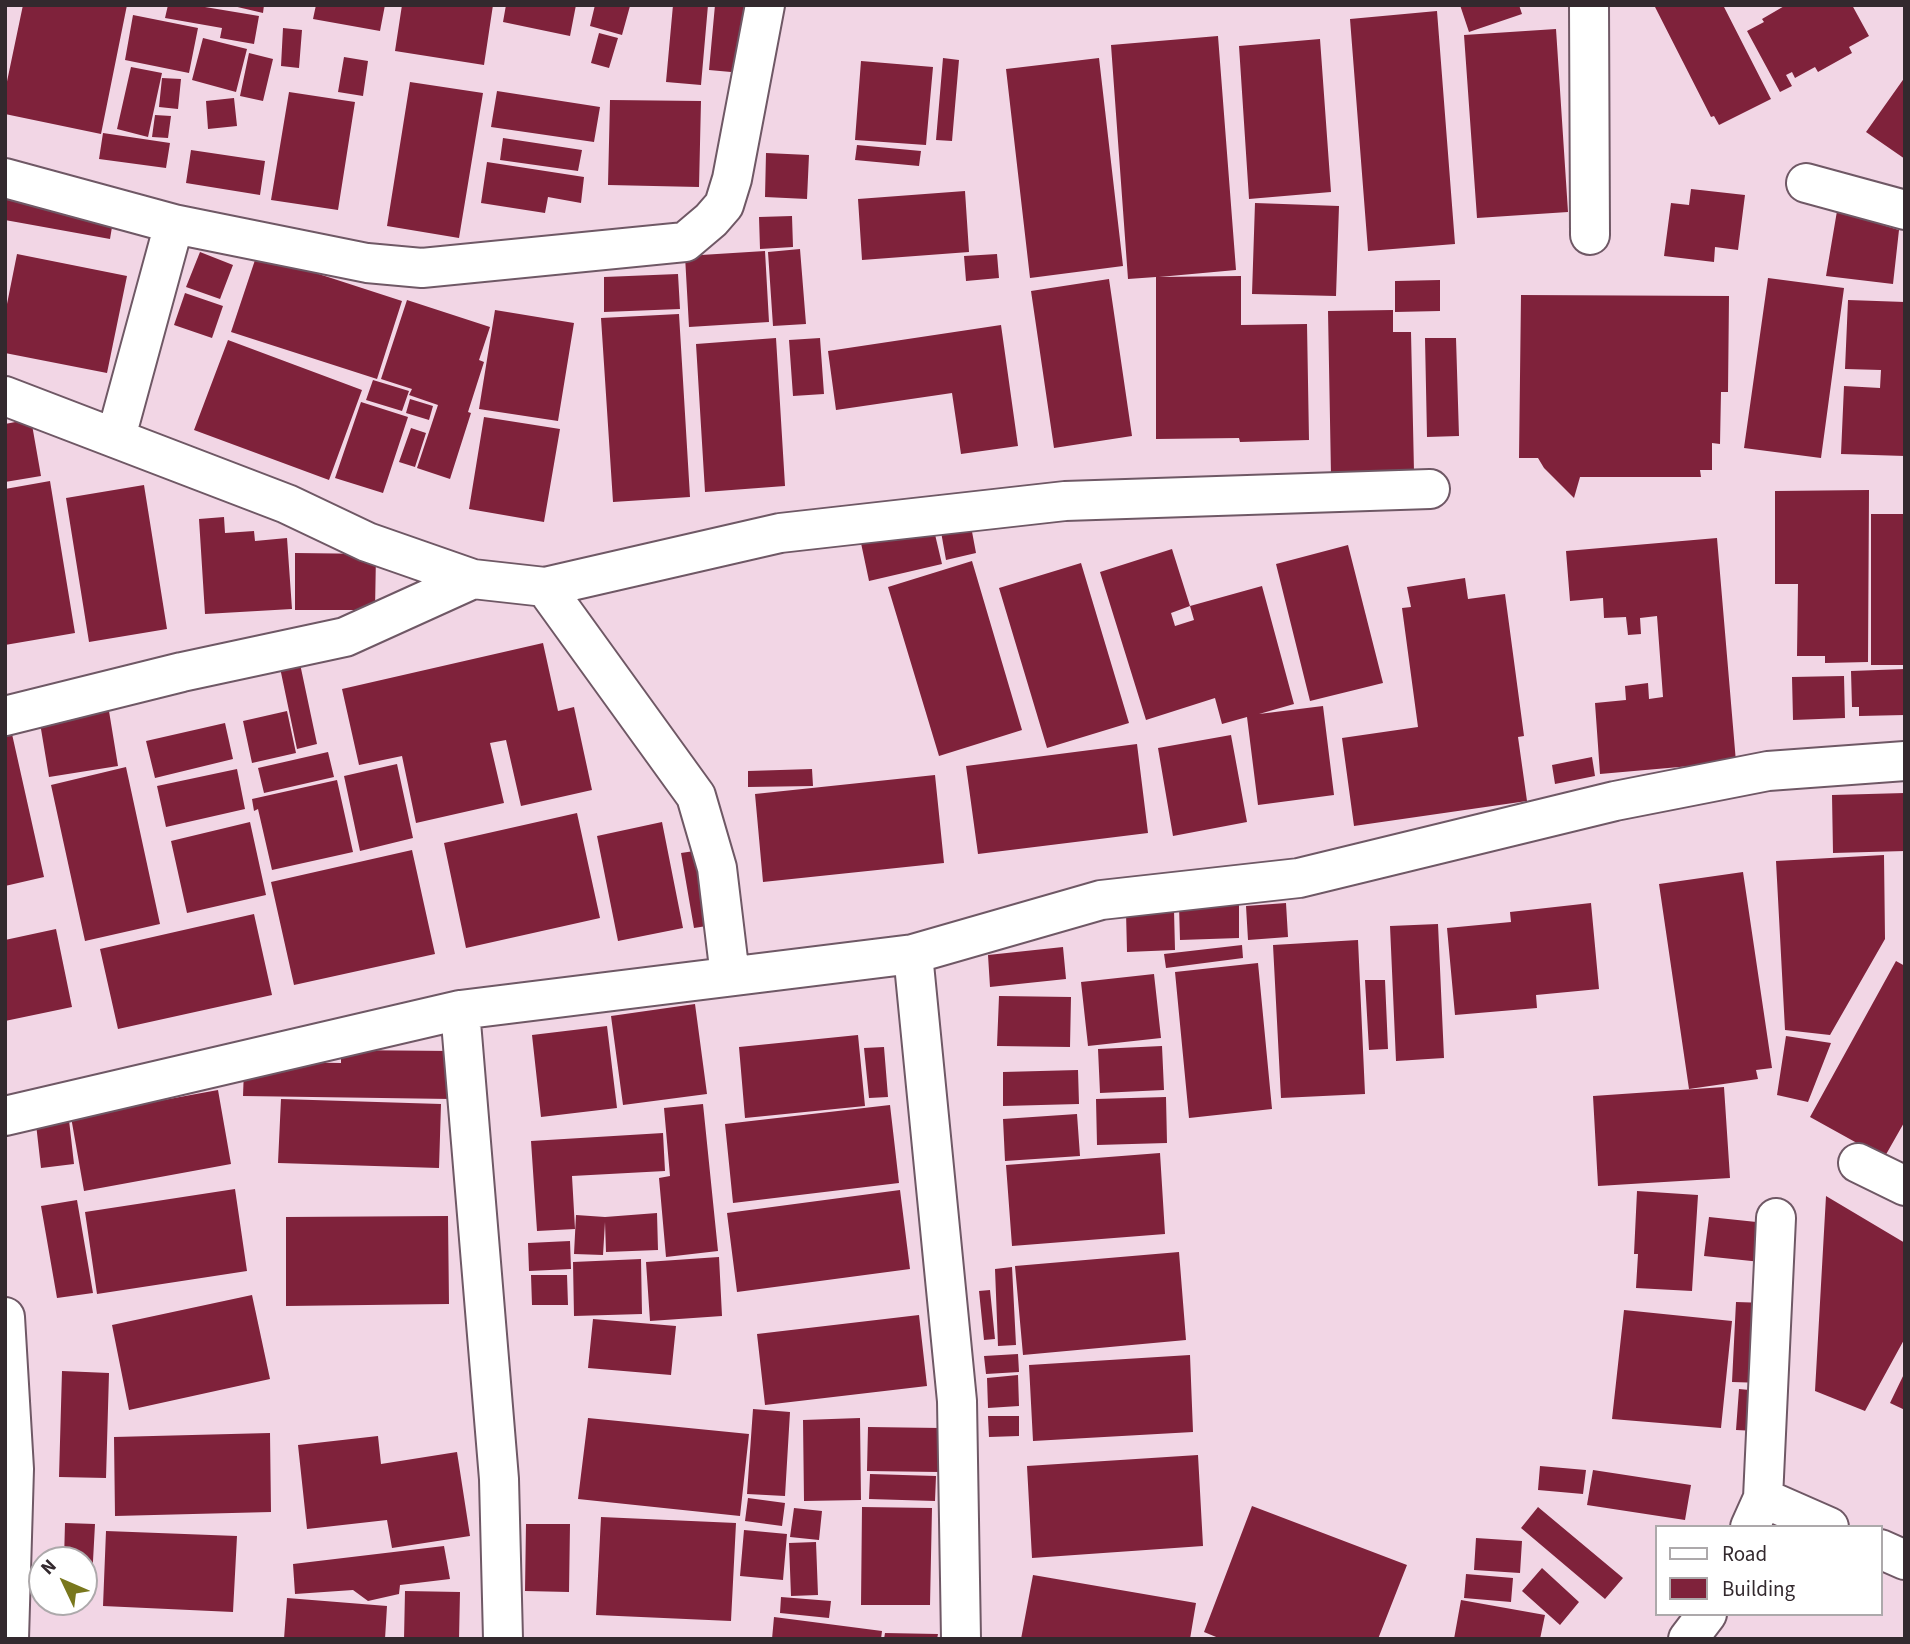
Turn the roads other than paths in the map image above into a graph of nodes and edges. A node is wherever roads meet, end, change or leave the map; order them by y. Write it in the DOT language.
graph roads {
  1 [pos="765,5"];
  2 [pos="1588,5"];
  3 [pos="5,178"];
  4 [pos="1806,183"];
  5 [pos="1905,211"];
  6 [pos="174,224"];
  7 [pos="1590,235"];
  8 [pos="5,396"];
  9 [pos="116,437"];
  10 [pos="1430,489"];
  11 [pos="473,579"];
  12 [pos="545,587"];
  13 [pos="5,716"];
  14 [pos="1905,761"];
  15 [pos="913,954"];
  16 [pos="730,976"];
  17 [pos="460,1010"];
  18 [pos="5,1116"];
  19 [pos="1858,1163"];
  20 [pos="1905,1186"];
  21 [pos="1776,1218"];
  22 [pos="5,1317"];
  23 [pos="1757,1512"];
  24 [pos="1819,1525"];
  25 [pos="1882,1550"];
  26 [pos="1905,1560"];
  27 [pos="1705,1616"];
  28 [pos="9,1639"];
  29 [pos="503,1639"];
  30 [pos="961,1639"];
  31 [pos="1688,1639"];
  1 -- 6 [label="street"];
  2 -- 7 [label="street"];
  3 -- 6 [label="street"];
  4 -- 5 [label="street"];
  6 -- 9 [label="street"];
  8 -- 9 [label="street"];
  9 -- 11 [label="street"];
  10 -- 12 [label="street"];
  11 -- 12 [label="street"];
  11 -- 13 [label="street"];
  12 -- 16 [label="street"];
  14 -- 15 [label="street"];
  15 -- 16 [label="street"];
  15 -- 30 [label="street"];
  16 -- 17 [label="street"];
  17 -- 18 [label="street"];
  17 -- 29 [label="street"];
  19 -- 20 [label="street"];
  21 -- 23 [label="street"];
  22 -- 28 [label="street"];
  23 -- 24 [label="street"];
  25 -- 26 [label="street"];
  27 -- 31 [label="street"];
}
